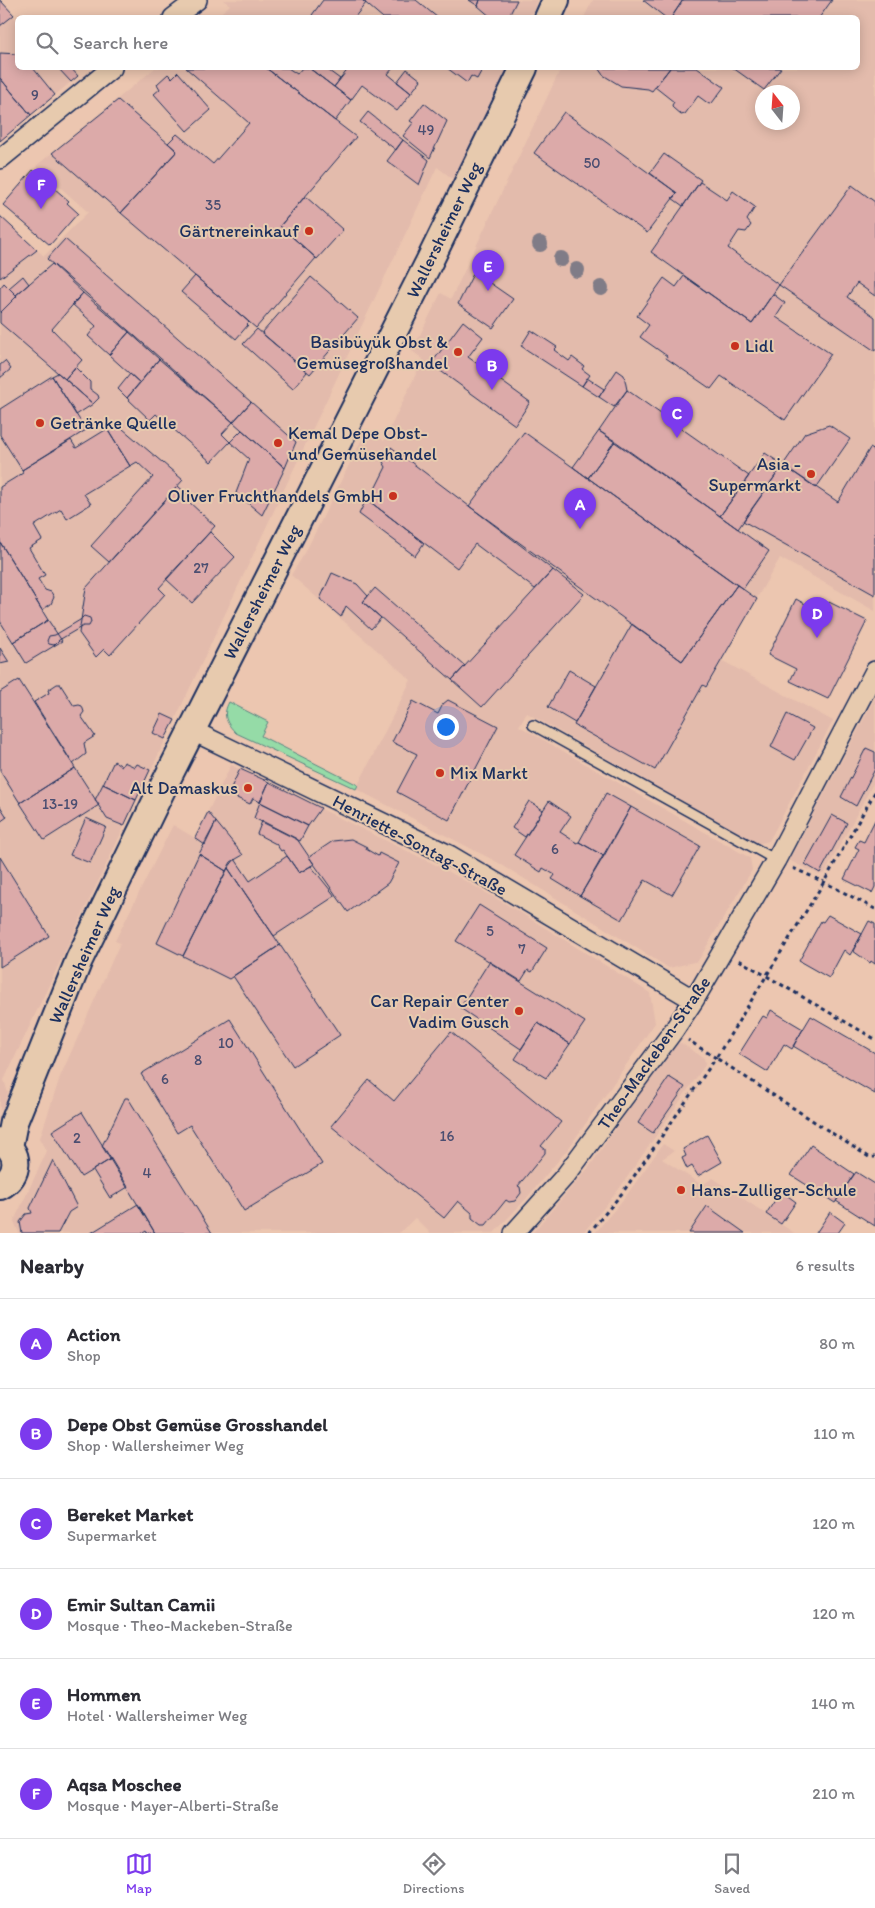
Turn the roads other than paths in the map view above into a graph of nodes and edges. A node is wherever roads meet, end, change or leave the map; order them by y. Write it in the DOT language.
graph roads {
  1 [pos="197,0"];
  2 [pos="556,0"];
  3 [pos="177,15"];
  4 [pos="549,15"];
  5 [pos="110,70"];
  6 [pos="523,70"];
  7 [pos="0,159"];
  8 [pos="875,671"];
  9 [pos="533,725"];
  10 [pos="193,731"];
  11 [pos="776,860"];
  12 [pos="694,1000"];
  13 [pos="6,1137"];
  14 [pos="0,1186"];
  15 [pos="514,1233"];
  1 -- 3 [label="street"];
  2 -- 4 [label="street"];
  5 -- 7 [label="street"];
  6 -- 10 [label="street, Wallersheimer Weg"];
  8 -- 11 [label="street, Theo-Mackeben-Straße"];
  9 -- 11 [label="lane"];
  10 -- 12 [label="street, Henriette-Sontag-Straße"];
  10 -- 13 [label="street, Wallersheimer Weg"];
  11 -- 12 [label="street, Theo-Mackeben-Straße"];
  12 -- 15 [label="street, Theo-Mackeben-Straße"];
  13 -- 14 [label="street"];
}
